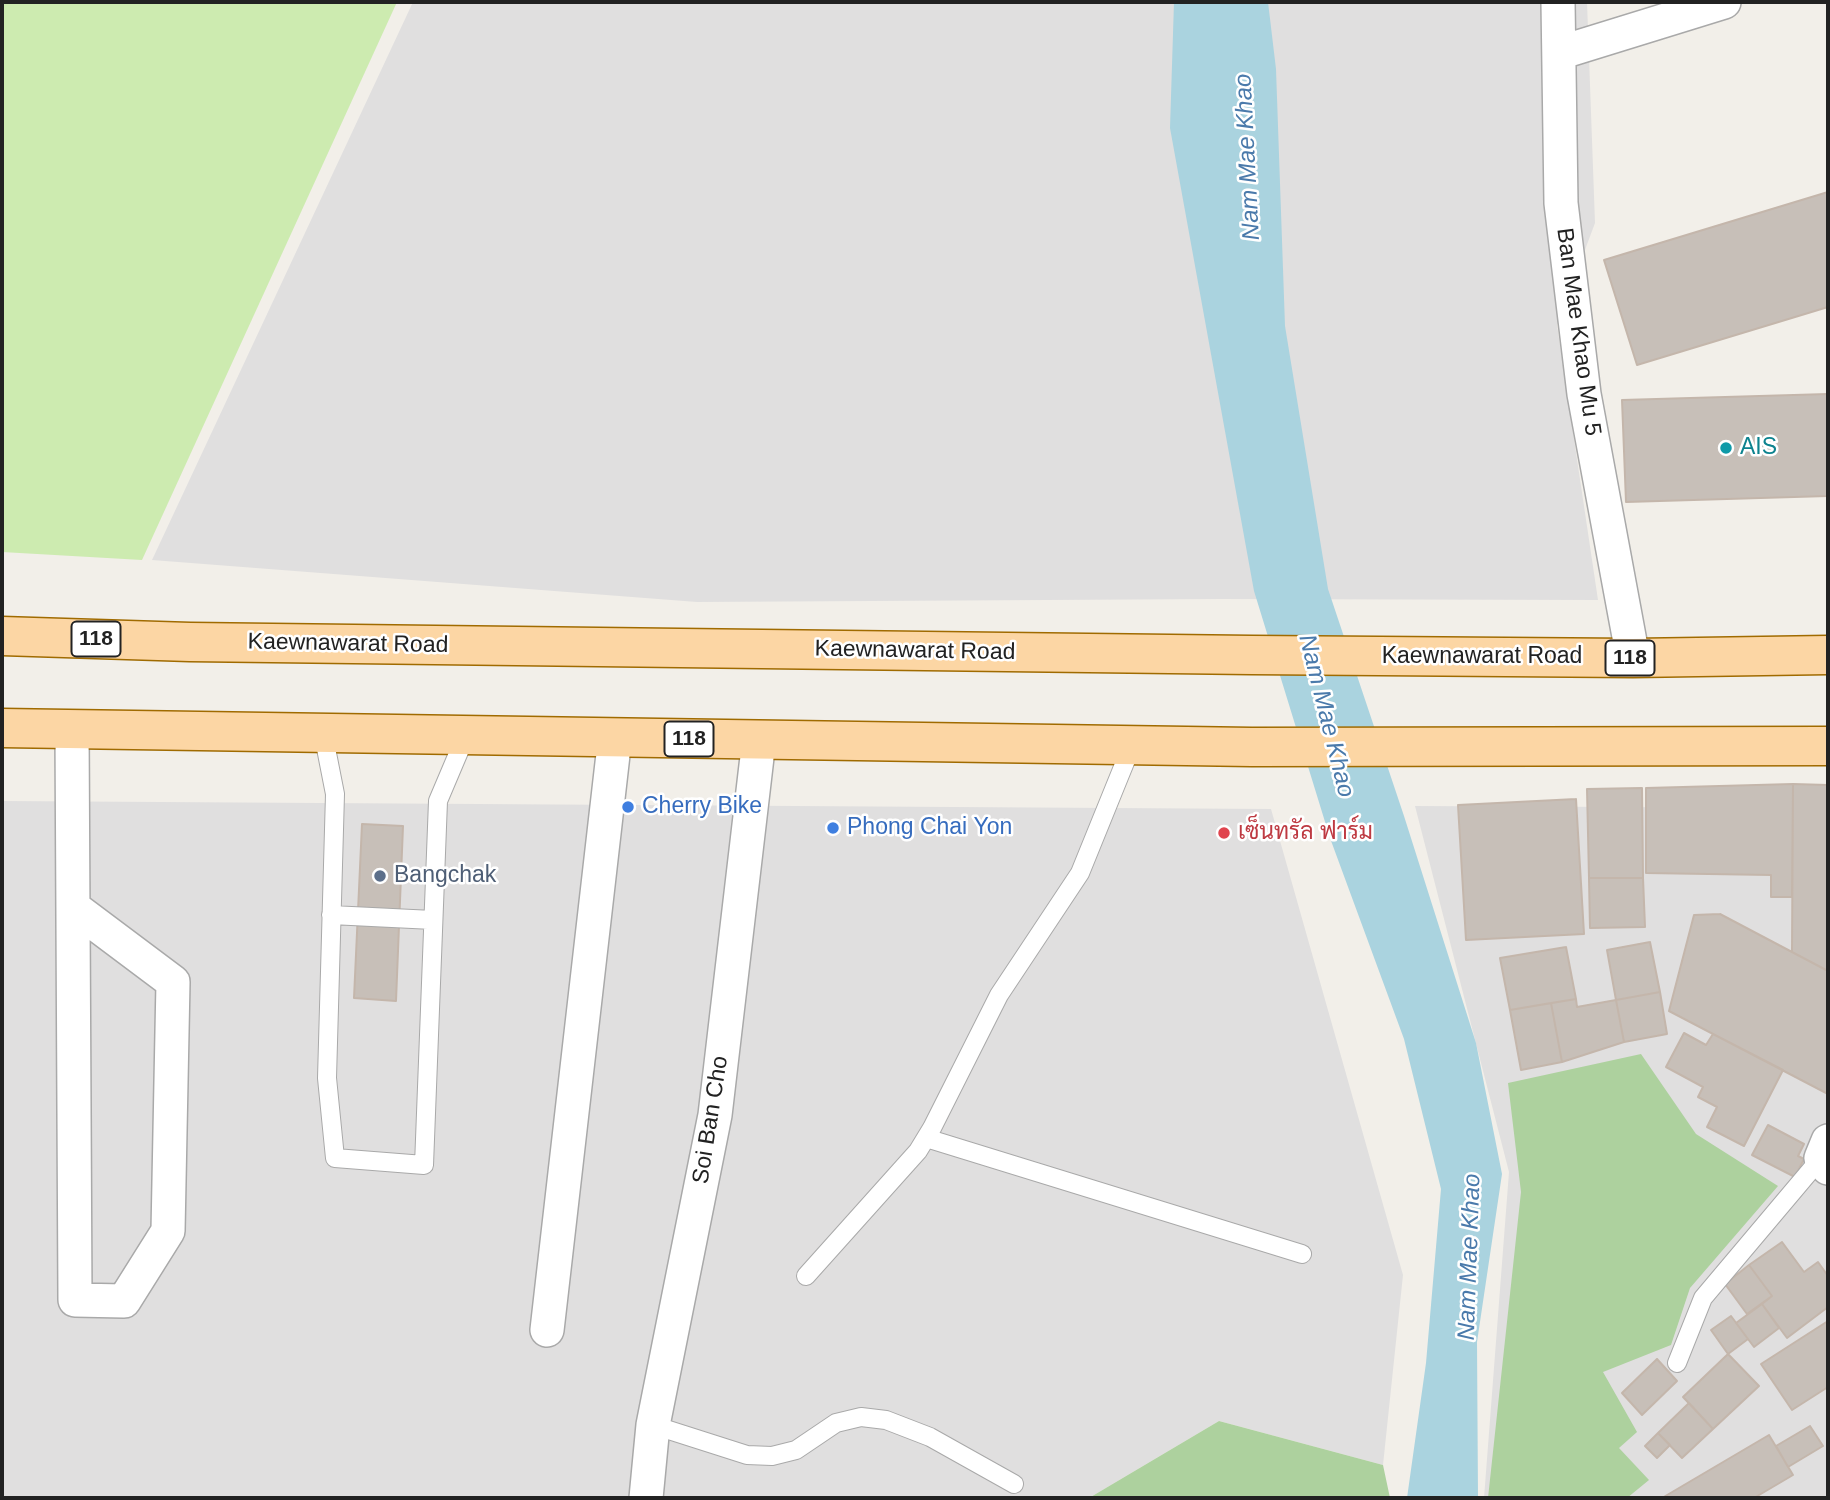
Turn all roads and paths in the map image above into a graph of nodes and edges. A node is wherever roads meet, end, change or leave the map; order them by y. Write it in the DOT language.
graph roads {
  1 [pos="1558,2"];
  2 [pos="1724,2"];
  3 [pos="1559,54"];
  4 [pos="2,636"];
  5 [pos="1828,655"];
  6 [pos="1633,658"];
  7 [pos="2,728"];
  8 [pos="72,729"];
  9 [pos="323,733"];
  10 [pos="466,735"];
  11 [pos="615,737"];
  12 [pos="759,740"];
  13 [pos="1132,745"];
  14 [pos="1828,746"];
  15 [pos="73,907"];
  16 [pos="331,915"];
  17 [pos="433,920"];
  18 [pos="926,1138"];
  19 [pos="1826,1156"];
  20 [pos="1302,1254"];
  21 [pos="806,1276"];
  22 [pos="547,1330"];
  23 [pos="1677,1363"];
  24 [pos="653,1425"];
  25 [pos="1014,1484"];
  26 [pos="646,1498"];
  1 -- 3 [label="street, Ban Mae Khao Mu 5"];
  2 -- 3 [label="street"];
  3 -- 6 [label="street, Ban Mae Khao Mu 5"];
  4 -- 6 [label="main road, Kaewnawarat Road / 118"];
  5 -- 6 [label="main road, Kaewnawarat Road / 118"];
  7 -- 8 [label="main road, 118"];
  8 -- 9 [label="main road, 118"];
  8 -- 15 [label="street"];
  9 -- 10 [label="main road, 118"];
  9 -- 16 [label="lane"];
  10 -- 11 [label="main road, 118"];
  10 -- 17 [label="lane"];
  11 -- 12 [label="main road, 118"];
  11 -- 22 [label="street"];
  12 -- 13 [label="main road, 118"];
  12 -- 24 [label="street, Soi Ban Cho"];
  13 -- 14 [label="main road, 118"];
  13 -- 18 [label="lane"];
  15 -- 15 [label="street"];
  16 -- 17 [label="lane"];
  16 -- 17 [label="lane"];
  18 -- 20 [label="lane"];
  18 -- 21 [label="lane"];
  19 -- 23 [label="lane"];
  24 -- 25 [label="lane"];
  24 -- 26 [label="street, Soi Ban Cho"];
}
